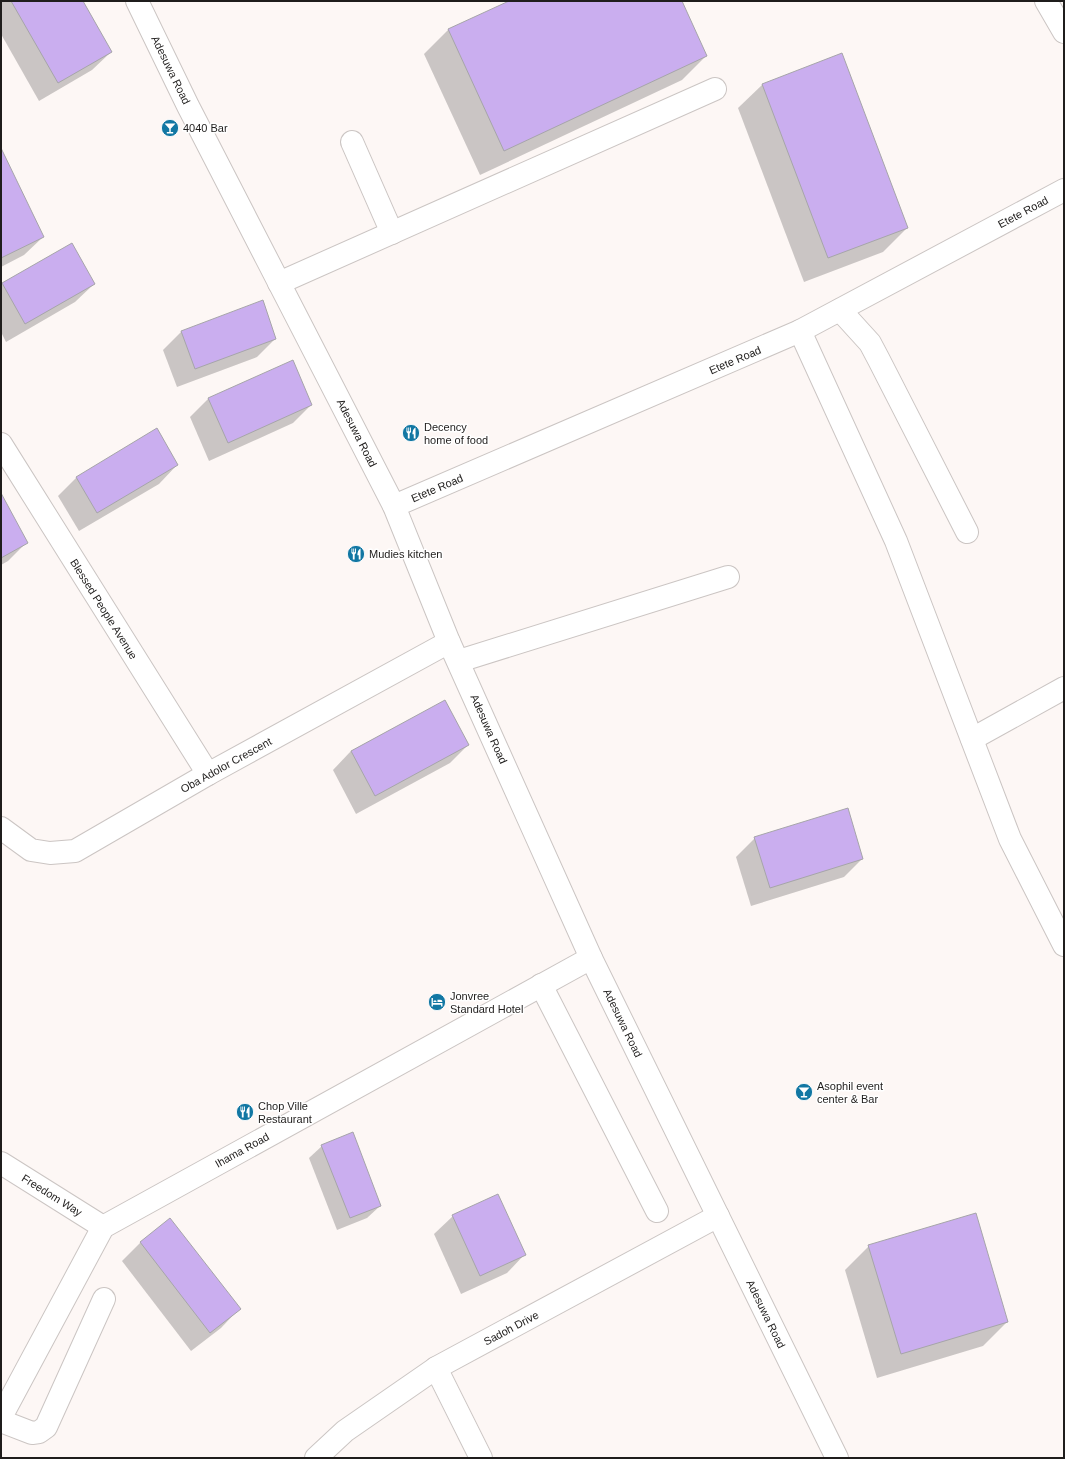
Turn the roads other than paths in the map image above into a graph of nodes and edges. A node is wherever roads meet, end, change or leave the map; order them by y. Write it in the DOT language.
graph roads {
  1 [pos="137,1"];
  2 [pos="1046,1"];
  3 [pos="1064,32"];
  4 [pos="715,89"];
  5 [pos="352,142"];
  6 [pos="1064,190"];
  7 [pos="392,233"];
  8 [pos="279,283"];
  9 [pos="840,310"];
  10 [pos="800,331"];
  11 [pos="1,444"];
  12 [pos="394,506"];
  13 [pos="967,532"];
  14 [pos="728,577"];
  15 [pos="454,652"];
  16 [pos="1064,688"];
  17 [pos="972,739"];
  18 [pos="208,774"];
  19 [pos="1,828"];
  20 [pos="1064,945"];
  21 [pos="591,958"];
  22 [pos="541,985"];
  23 [pos="1,1163"];
  24 [pos="657,1211"];
  25 [pos="718,1216"];
  26 [pos="102,1227"];
  27 [pos="104,1299"];
  28 [pos="436,1368"];
  29 [pos="1,1417"];
  30 [pos="1,1421"];
  31 [pos="316,1458"];
  32 [pos="481,1458"];
  33 [pos="837,1458"];
  1 -- 8 [label="street, Adesuwa Road"];
  2 -- 3 [label="street"];
  4 -- 7 [label="street"];
  5 -- 7 [label="street"];
  6 -- 9 [label="street, Etete Road"];
  7 -- 8 [label="street"];
  8 -- 12 [label="street, Adesuwa Road"];
  9 -- 10 [label="street, Etete Road"];
  9 -- 13 [label="street"];
  10 -- 12 [label="street, Etete Road"];
  10 -- 17 [label="street"];
  11 -- 18 [label="street, Blessed People Avenue"];
  12 -- 15 [label="street, Adesuwa Road"];
  14 -- 15 [label="street, Oba Adolor Crescent"];
  15 -- 18 [label="street, Oba Adolor Crescent"];
  15 -- 21 [label="street, Adesuwa Road"];
  16 -- 17 [label="street"];
  17 -- 20 [label="street"];
  18 -- 19 [label="street, Oba Adolor Crescent"];
  21 -- 22 [label="street, Ihama Road"];
  21 -- 25 [label="street, Adesuwa Road"];
  22 -- 24 [label="street"];
  22 -- 26 [label="street, Ihama Road"];
  23 -- 26 [label="street, Freedom Way"];
  25 -- 28 [label="street, Sadoh Drive"];
  25 -- 33 [label="street, Adesuwa Road"];
  26 -- 29 [label="street"];
  27 -- 30 [label="street"];
  28 -- 31 [label="street, Sadoh Drive"];
  28 -- 32 [label="street"];
}
